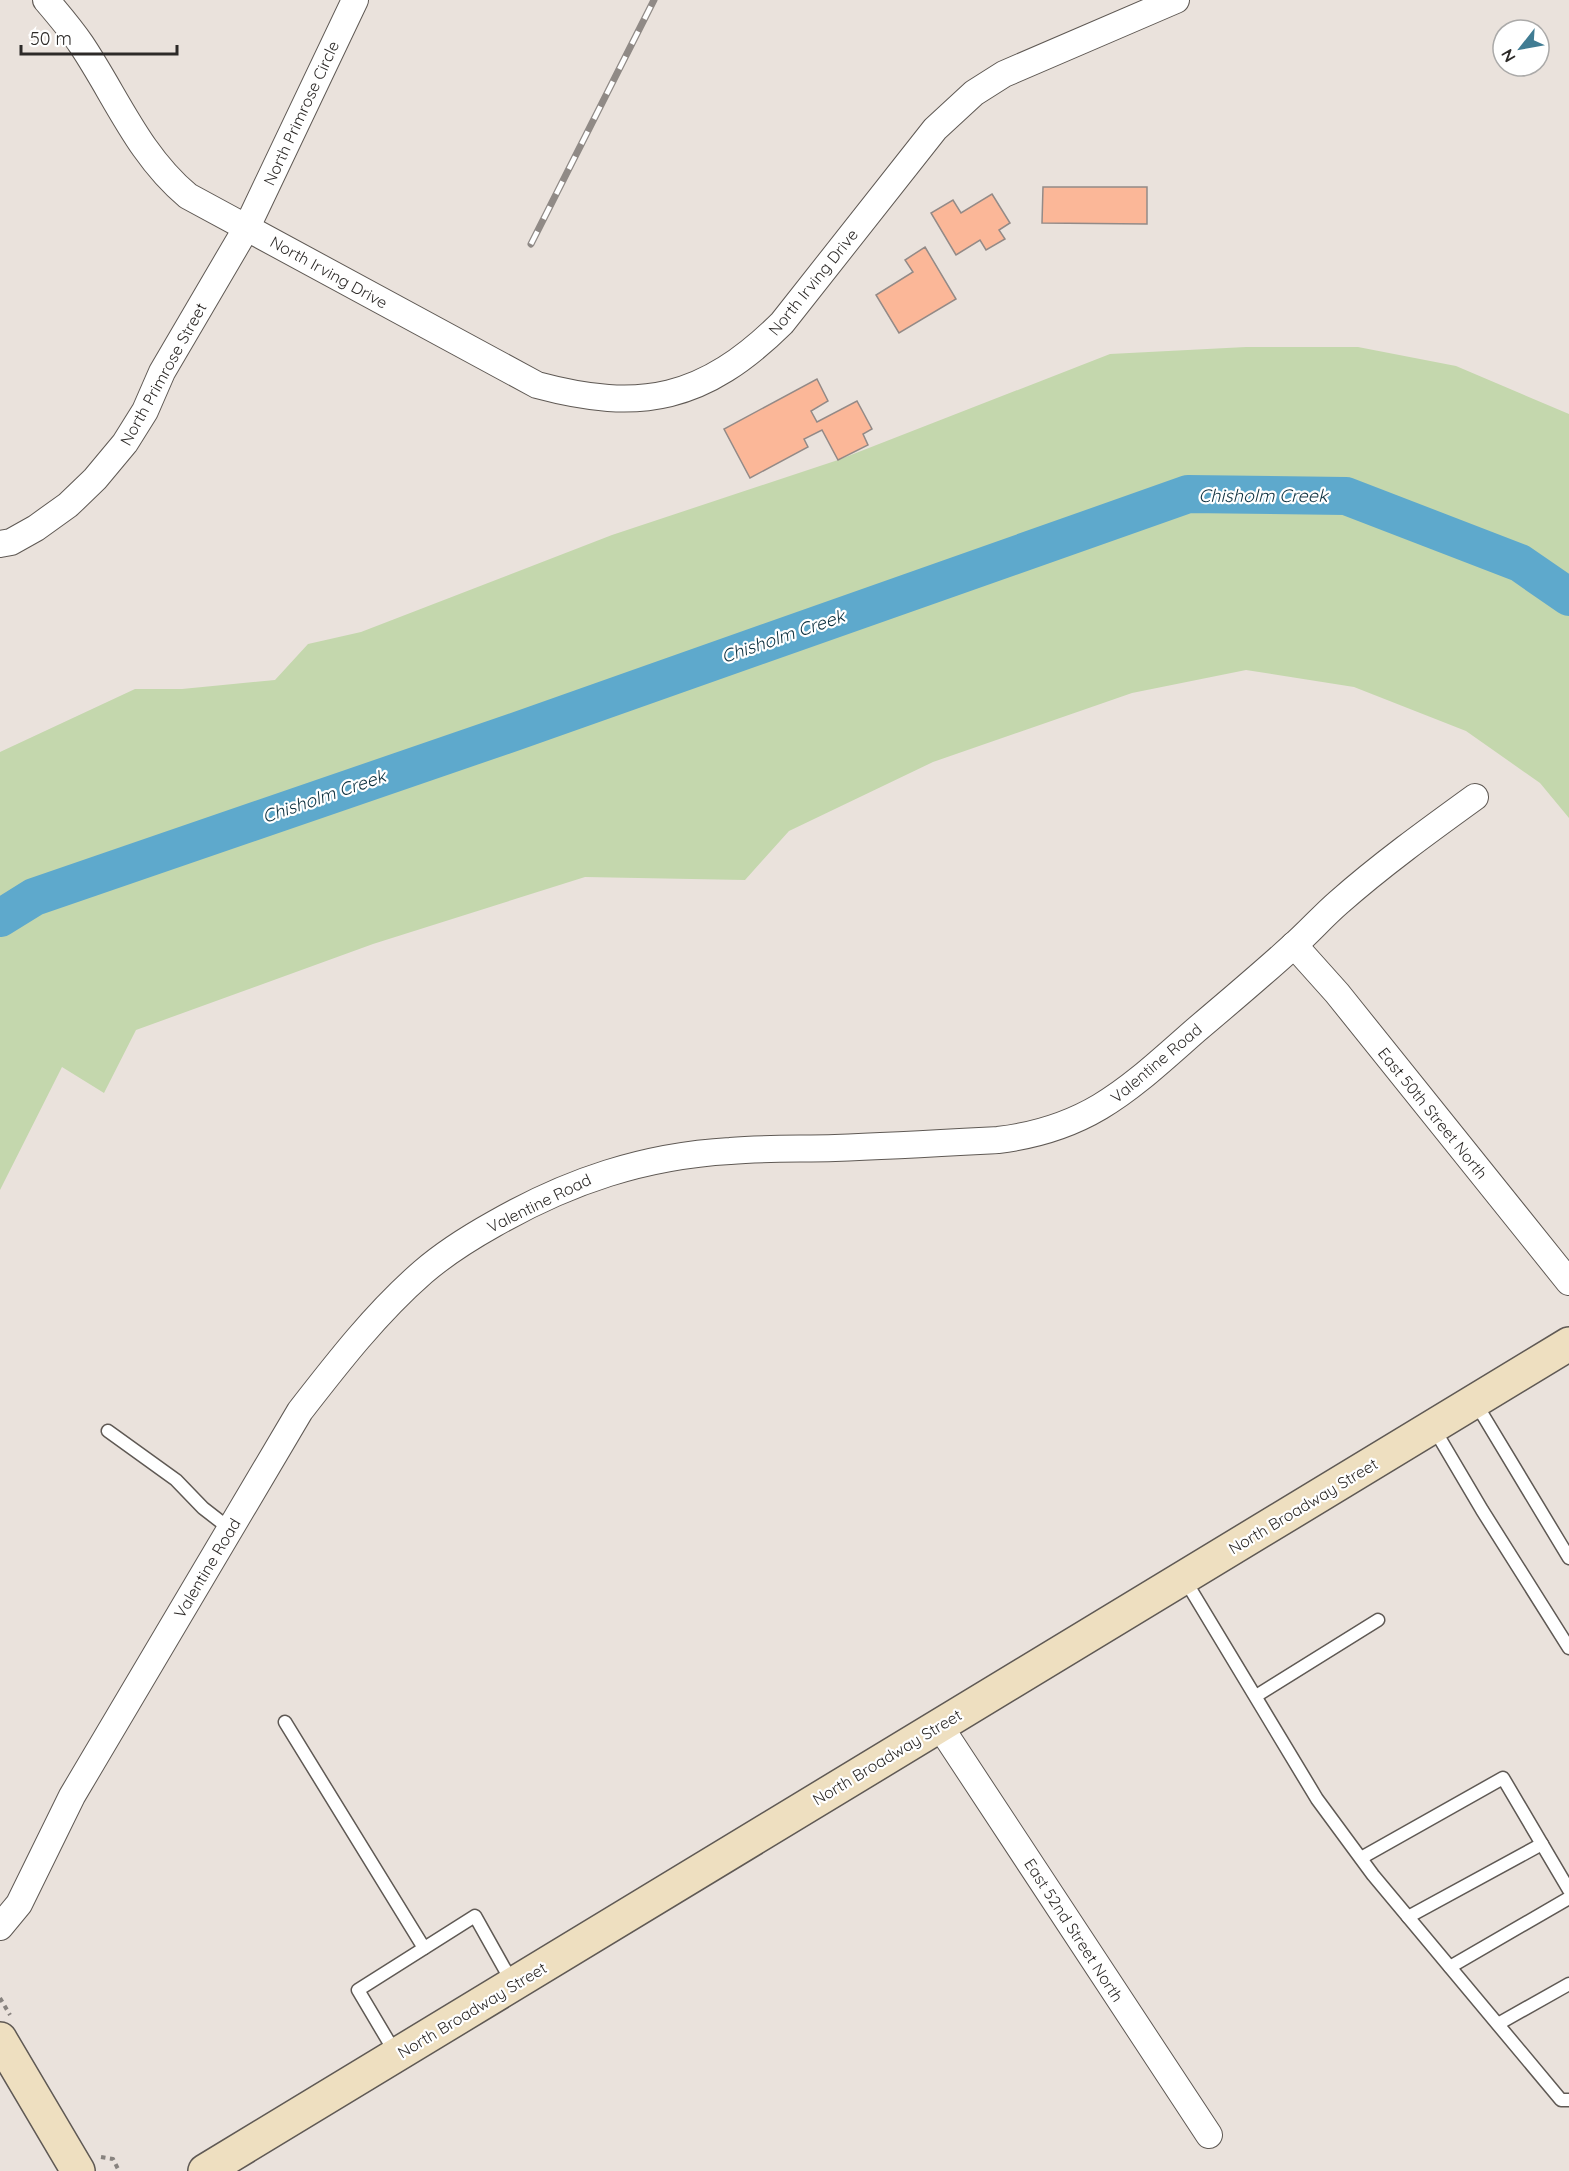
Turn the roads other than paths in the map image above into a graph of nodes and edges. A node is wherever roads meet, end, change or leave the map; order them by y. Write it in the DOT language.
graph roads {
  1 [pos="46,0"];
  2 [pos="355,0"];
  3 [pos="1176,0"];
  4 [pos="247,227"];
  5 [pos="0,544"];
  6 [pos="1474,797"];
  7 [pos="1294,945"];
  8 [pos="1569,1282"];
  9 [pos="1569,1344"];
  10 [pos="1475,1401"];
  11 [pos="1433,1427"];
  12 [pos="108,1431"];
  13 [pos="230,1528"];
  14 [pos="1569,1558"];
  15 [pos="1184,1579"];
  16 [pos="1378,1620"];
  17 [pos="1569,1648"];
  18 [pos="1256,1696"];
  19 [pos="285,1722"];
  20 [pos="939,1725"];
  21 [pos="1542,1844"];
  22 [pos="1361,1858"];
  23 [pos="1569,1890"];
  24 [pos="1569,1898"];
  25 [pos="1408,1917"];
  26 [pos="0,1927"];
  27 [pos="424,1948"];
  28 [pos="1450,1967"];
  29 [pos="1569,1984"];
  30 [pos="513,1985"];
  31 [pos="1498,2024"];
  32 [pos="0,2039"];
  33 [pos="397,2055"];
  34 [pos="1569,2100"];
  35 [pos="1209,2135"];
  36 [pos="78,2171"];
  37 [pos="205,2171"];
  1 -- 4 [label="street, North Irving Drive"];
  2 -- 4 [label="street, North Primrose Circle"];
  3 -- 4 [label="street, North Irving Drive"];
  4 -- 5 [label="street, North Primrose Street"];
  6 -- 7 [label="street, Valentine Road"];
  7 -- 8 [label="street, East 50th Street North"];
  7 -- 13 [label="street, Valentine Road"];
  9 -- 10 [label="main road, North Broadway Street"];
  10 -- 11 [label="main road, North Broadway Street"];
  10 -- 14 [label="lane"];
  11 -- 15 [label="main road, North Broadway Street"];
  11 -- 17 [label="lane"];
  12 -- 13 [label="lane"];
  13 -- 26 [label="street, Valentine Road"];
  15 -- 18 [label="lane"];
  15 -- 20 [label="main road, North Broadway Street"];
  16 -- 18 [label="lane"];
  18 -- 22 [label="lane"];
  19 -- 27 [label="lane"];
  20 -- 30 [label="main road, North Broadway Street"];
  20 -- 35 [label="street, East 52nd Street North"];
  21 -- 22 [label="lane"];
  21 -- 23 [label="lane"];
  21 -- 25 [label="lane"];
  22 -- 25 [label="lane"];
  24 -- 28 [label="lane"];
  25 -- 28 [label="lane"];
  27 -- 30 [label="lane"];
  27 -- 33 [label="lane"];
  28 -- 31 [label="lane"];
  29 -- 31 [label="lane"];
  30 -- 33 [label="main road, North Broadway Street"];
  31 -- 34 [label="lane"];
  32 -- 36 [label="main road"];
  33 -- 37 [label="main road, North Broadway Street"];
}
